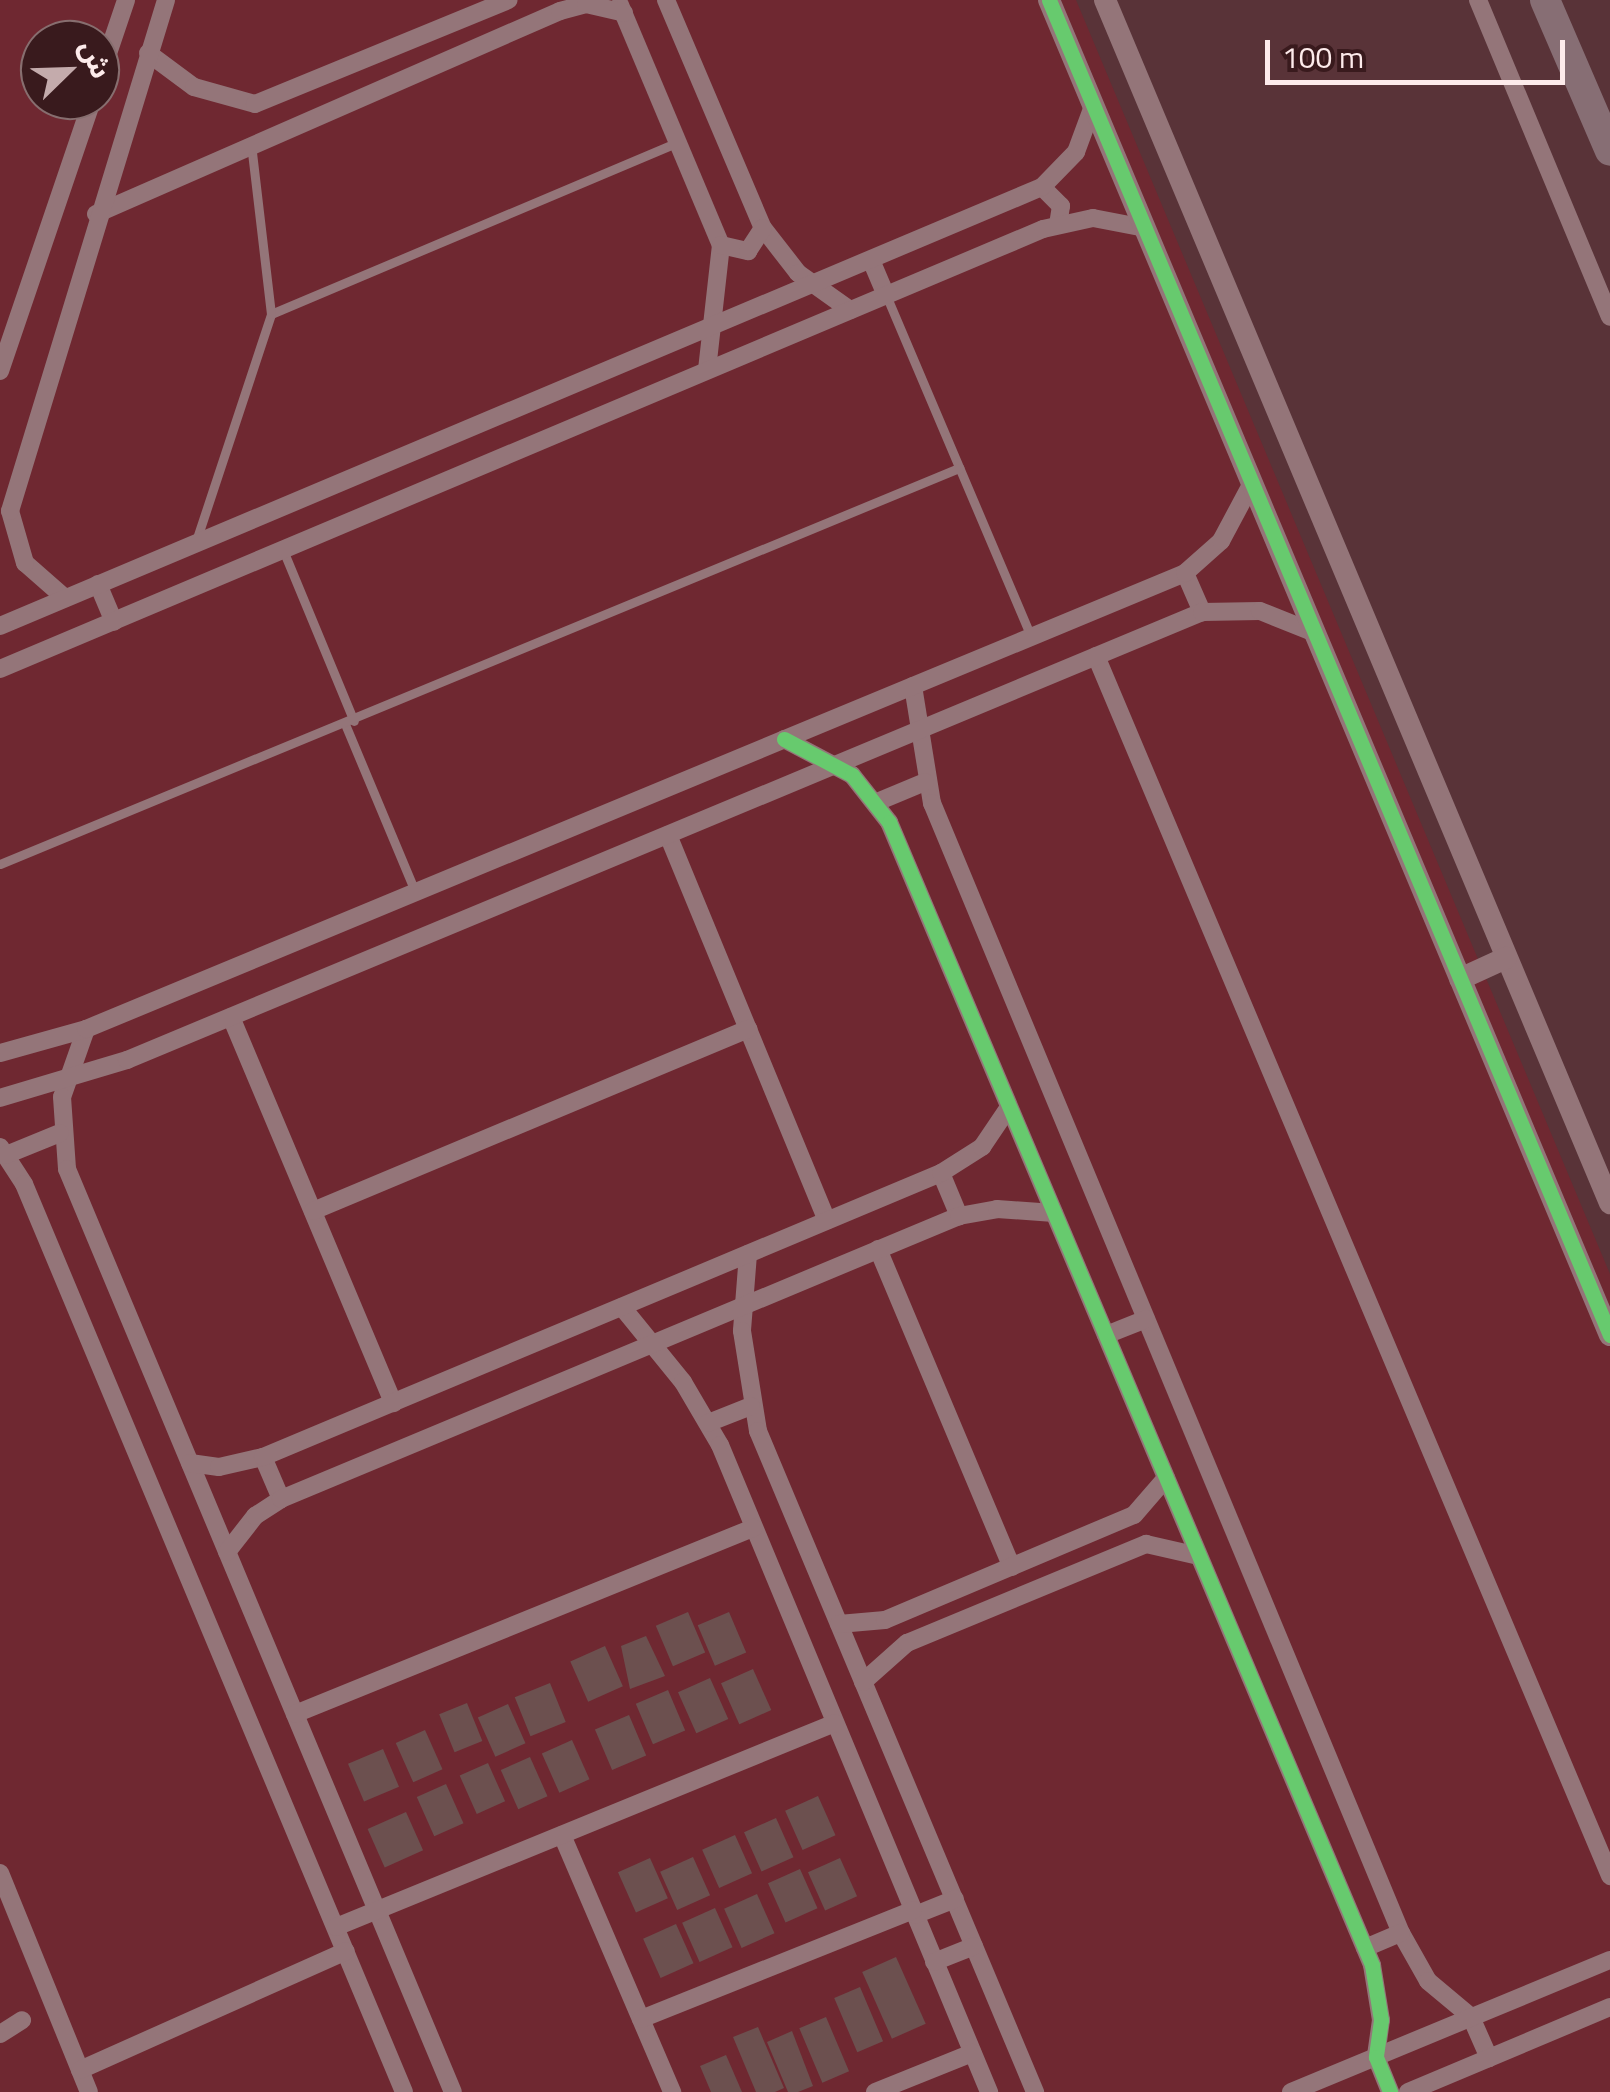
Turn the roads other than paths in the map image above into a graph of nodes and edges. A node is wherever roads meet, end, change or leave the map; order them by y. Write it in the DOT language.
graph roads {
  1 [pos="166,0"];
  2 [pos="509,0"];
  3 [pos="666,0"];
  4 [pos="1049,0"];
  5 [pos="1104,0"];
  6 [pos="1478,0"];
  7 [pos="1546,0"];
  8 [pos="621,6"];
  9 [pos="148,53"];
  10 [pos="255,104"];
  11 [pos="1093,106"];
  12 [pos="85,120"];
  13 [pos="251,142"];
  14 [pos="678,142"];
  15 [pos="1610,151"];
  16 [pos="1042,188"];
  17 [pos="96,214"];
  18 [pos="1058,224"];
  19 [pos="763,228"];
  20 [pos="1145,228"];
  21 [pos="721,245"];
  22 [pos="871,260"];
  23 [pos="812,284"];
  24 [pos="886,295"];
  25 [pos="850,310"];
  26 [pos="271,314"];
  27 [pos="1610,316"];
  28 [pos="718,324"];
  29 [pos="708,370"];
  30 [pos="0,371"];
  31 [pos="959,468"];
  32 [pos="1252,483"];
  33 [pos="5,512"];
  34 [pos="195,544"];
  35 [pos="283,550"];
  36 [pos="1185,573"];
  37 [pos="98,584"];
  38 [pos="65,598"];
  39 [pos="1202,612"];
  40 [pos="114,622"];
  41 [pos="0,626"];
  42 [pos="1315,633"];
  43 [pos="1031,637"];
  44 [pos="1096,656"];
  45 [pos="0,668"];
  46 [pos="912,686"];
  47 [pos="350,722"];
  48 [pos="914,732"];
  49 [pos="784,739"];
  50 [pos="838,764"];
  51 [pos="924,782"];
  52 [pos="877,802"];
  53 [pos="668,834"];
  54 [pos="0,864"];
  55 [pos="415,891"];
  56 [pos="1506,958"];
  57 [pos="1460,979"];
  58 [pos="230,1017"];
  59 [pos="86,1029"];
  60 [pos="748,1029"];
  61 [pos="0,1053"];
  62 [pos="66,1082"];
  63 [pos="0,1098"];
  64 [pos="1009,1107"];
  65 [pos="60,1133"];
  66 [pos="3,1152"];
  67 [pos="941,1173"];
  68 [pos="1610,1203"];
  69 [pos="312,1212"];
  70 [pos="1054,1213"];
  71 [pos="959,1216"];
  72 [pos="827,1221"];
  73 [pos="878,1250"];
  74 [pos="748,1254"];
  75 [pos="742,1306"];
  76 [pos="622,1307"];
  77 [pos="1146,1319"];
  78 [pos="1610,1335"];
  79 [pos="1106,1336"];
  80 [pos="654,1343"];
  81 [pos="393,1403"];
  82 [pos="752,1406"];
  83 [pos="708,1423"];
  84 [pos="263,1458"];
  85 [pos="190,1463"];
  86 [pos="1166,1478"];
  87 [pos="281,1500"];
  88 [pos="1134,1516"];
  89 [pos="754,1528"];
  90 [pos="1146,1544"];
  91 [pos="227,1552"];
  92 [pos="1199,1556"];
  93 [pos="1012,1567"];
  94 [pos="896,1616"];
  95 [pos="839,1624"];
  96 [pos="907,1642"];
  97 [pos="863,1682"];
  98 [pos="295,1714"];
  99 [pos="835,1723"];
  100 [pos="562,1835"];
  101 [pos="0,1873"];
  102 [pos="1610,1876"];
  103 [pos="954,1899"];
  104 [pos="377,1910"];
  105 [pos="914,1913"];
  106 [pos="336,1928"];
  107 [pos="1401,1932"];
  108 [pos="974,1946"];
  109 [pos="1365,1948"];
  110 [pos="346,1951"];
  111 [pos="1610,1960"];
  112 [pos="934,1962"];
  113 [pos="1610,2007"];
  114 [pos="1471,2018"];
  115 [pos="22,2020"];
  116 [pos="641,2020"];
  117 [pos="0,2034"];
  118 [pos="972,2053"];
  119 [pos="1376,2057"];
  120 [pos="1489,2058"];
  121 [pos="80,2070"];
  122 [pos="668,2091"];
  123 [pos="89,2092"];
  124 [pos="404,2092"];
  125 [pos="453,2092"];
  126 [pos="875,2092"];
  127 [pos="988,2092"];
  128 [pos="1035,2092"];
  129 [pos="1290,2092"];
  130 [pos="1390,2092"];
  131 [pos="1408,2092"];
  1 -- 9 [label="street"];
  2 -- 10 [label="street"];
  3 -- 19 [label="street"];
  4 -- 11 [label="street"];
  5 -- 56 [label="street"];
  6 -- 27 [label="street"];
  7 -- 15 [label="main road"];
  8 -- 13 [label="street"];
  8 -- 14 [label="street"];
  9 -- 10 [label="street"];
  9 -- 17 [label="street"];
  10 -- 13 [label="street"];
  11 -- 16 [label="street"];
  11 -- 20 [label="street"];
  12 -- 30 [label="street"];
  13 -- 17 [label="street"];
  13 -- 26 [label="lane"];
  14 -- 21 [label="street"];
  14 -- 26 [label="lane"];
  16 -- 18 [label="street"];
  16 -- 22 [label="street"];
  17 -- 33 [label="street"];
  18 -- 20 [label="street"];
  18 -- 24 [label="street"];
  19 -- 21 [label="street"];
  19 -- 23 [label="street"];
  20 -- 32 [label="street"];
  21 -- 28 [label="street"];
  22 -- 23 [label="street"];
  22 -- 24 [label="street"];
  23 -- 25 [label="street"];
  23 -- 28 [label="street"];
  24 -- 25 [label="street"];
  24 -- 31 [label="lane"];
  25 -- 29 [label="street"];
  26 -- 34 [label="lane"];
  28 -- 29 [label="street"];
  28 -- 34 [label="street"];
  29 -- 35 [label="street"];
  31 -- 43 [label="lane"];
  31 -- 47 [label="lane"];
  32 -- 36 [label="street"];
  32 -- 42 [label="street"];
  33 -- 38 [label="street"];
  34 -- 37 [label="street"];
  35 -- 40 [label="street"];
  35 -- 47 [label="lane"];
  36 -- 39 [label="street"];
  36 -- 43 [label="street"];
  37 -- 38 [label="street"];
  37 -- 40 [label="street"];
  38 -- 41 [label="street"];
  39 -- 42 [label="street"];
  39 -- 44 [label="street"];
  40 -- 45 [label="street"];
  42 -- 57 [label="street"];
  43 -- 46 [label="street"];
  44 -- 48 [label="street"];
  44 -- 102 [label="street"];
  46 -- 48 [label="street"];
  46 -- 49 [label="street"];
  47 -- 54 [label="lane"];
  47 -- 55 [label="lane"];
  48 -- 50 [label="street"];
  48 -- 51 [label="street"];
  49 -- 50 [label="street"];
  49 -- 55 [label="street"];
  50 -- 52 [label="street"];
  50 -- 53 [label="street"];
  51 -- 52 [label="street"];
  51 -- 77 [label="street"];
  52 -- 64 [label="street"];
  53 -- 58 [label="street"];
  53 -- 60 [label="street"];
  55 -- 59 [label="street"];
  56 -- 57 [label="street"];
  56 -- 68 [label="street"];
  57 -- 78 [label="street"];
  58 -- 62 [label="street"];
  58 -- 69 [label="street"];
  59 -- 61 [label="street"];
  59 -- 62 [label="street"];
  60 -- 69 [label="street"];
  60 -- 72 [label="street"];
  62 -- 63 [label="street"];
  62 -- 65 [label="street"];
  64 -- 67 [label="street"];
  64 -- 70 [label="street"];
  65 -- 66 [label="street"];
  65 -- 85 [label="street"];
  66 -- 106 [label="street"];
  67 -- 71 [label="street"];
  67 -- 72 [label="street"];
  69 -- 81 [label="street"];
  70 -- 71 [label="street"];
  70 -- 79 [label="street"];
  71 -- 73 [label="street"];
  72 -- 74 [label="street"];
  73 -- 75 [label="street"];
  73 -- 93 [label="street"];
  74 -- 75 [label="street"];
  74 -- 76 [label="street"];
  75 -- 80 [label="street"];
  75 -- 82 [label="street"];
  76 -- 80 [label="street"];
  76 -- 81 [label="street"];
  77 -- 79 [label="street"];
  77 -- 107 [label="street"];
  79 -- 86 [label="street"];
  80 -- 83 [label="street"];
  80 -- 87 [label="street"];
  81 -- 84 [label="street"];
  82 -- 83 [label="street"];
  82 -- 95 [label="street"];
  83 -- 89 [label="street"];
  84 -- 85 [label="street"];
  84 -- 87 [label="street"];
  85 -- 91 [label="street"];
  86 -- 88 [label="street"];
  86 -- 92 [label="street"];
  87 -- 91 [label="street"];
  88 -- 90 [label="street"];
  88 -- 93 [label="street"];
  89 -- 98 [label="street"];
  89 -- 99 [label="street"];
  90 -- 92 [label="street"];
  90 -- 96 [label="street"];
  91 -- 98 [label="street"];
  92 -- 109 [label="street"];
  93 -- 94 [label="street"];
  94 -- 95 [label="street"];
  94 -- 96 [label="street"];
  95 -- 97 [label="street"];
  96 -- 97 [label="street"];
  97 -- 103 [label="street"];
  98 -- 104 [label="street"];
  99 -- 100 [label="street"];
  99 -- 105 [label="street"];
  100 -- 104 [label="street"];
  100 -- 116 [label="street"];
  101 -- 121 [label="street"];
  103 -- 105 [label="street"];
  103 -- 108 [label="street"];
  104 -- 106 [label="street"];
  104 -- 125 [label="street"];
  105 -- 112 [label="street"];
  105 -- 116 [label="street"];
  106 -- 110 [label="street"];
  107 -- 109 [label="street"];
  107 -- 114 [label="street"];
  108 -- 112 [label="street"];
  108 -- 128 [label="street"];
  109 -- 119 [label="street"];
  110 -- 121 [label="street"];
  110 -- 124 [label="street"];
  111 -- 114 [label="street"];
  112 -- 118 [label="street"];
  113 -- 120 [label="street"];
  114 -- 119 [label="street"];
  114 -- 120 [label="street"];
  115 -- 117 [label="street"];
  116 -- 122 [label="street"];
  118 -- 126 [label="street"];
  118 -- 127 [label="street"];
  119 -- 129 [label="street"];
  119 -- 130 [label="street"];
  120 -- 131 [label="street"];
  121 -- 123 [label="street"];
}
